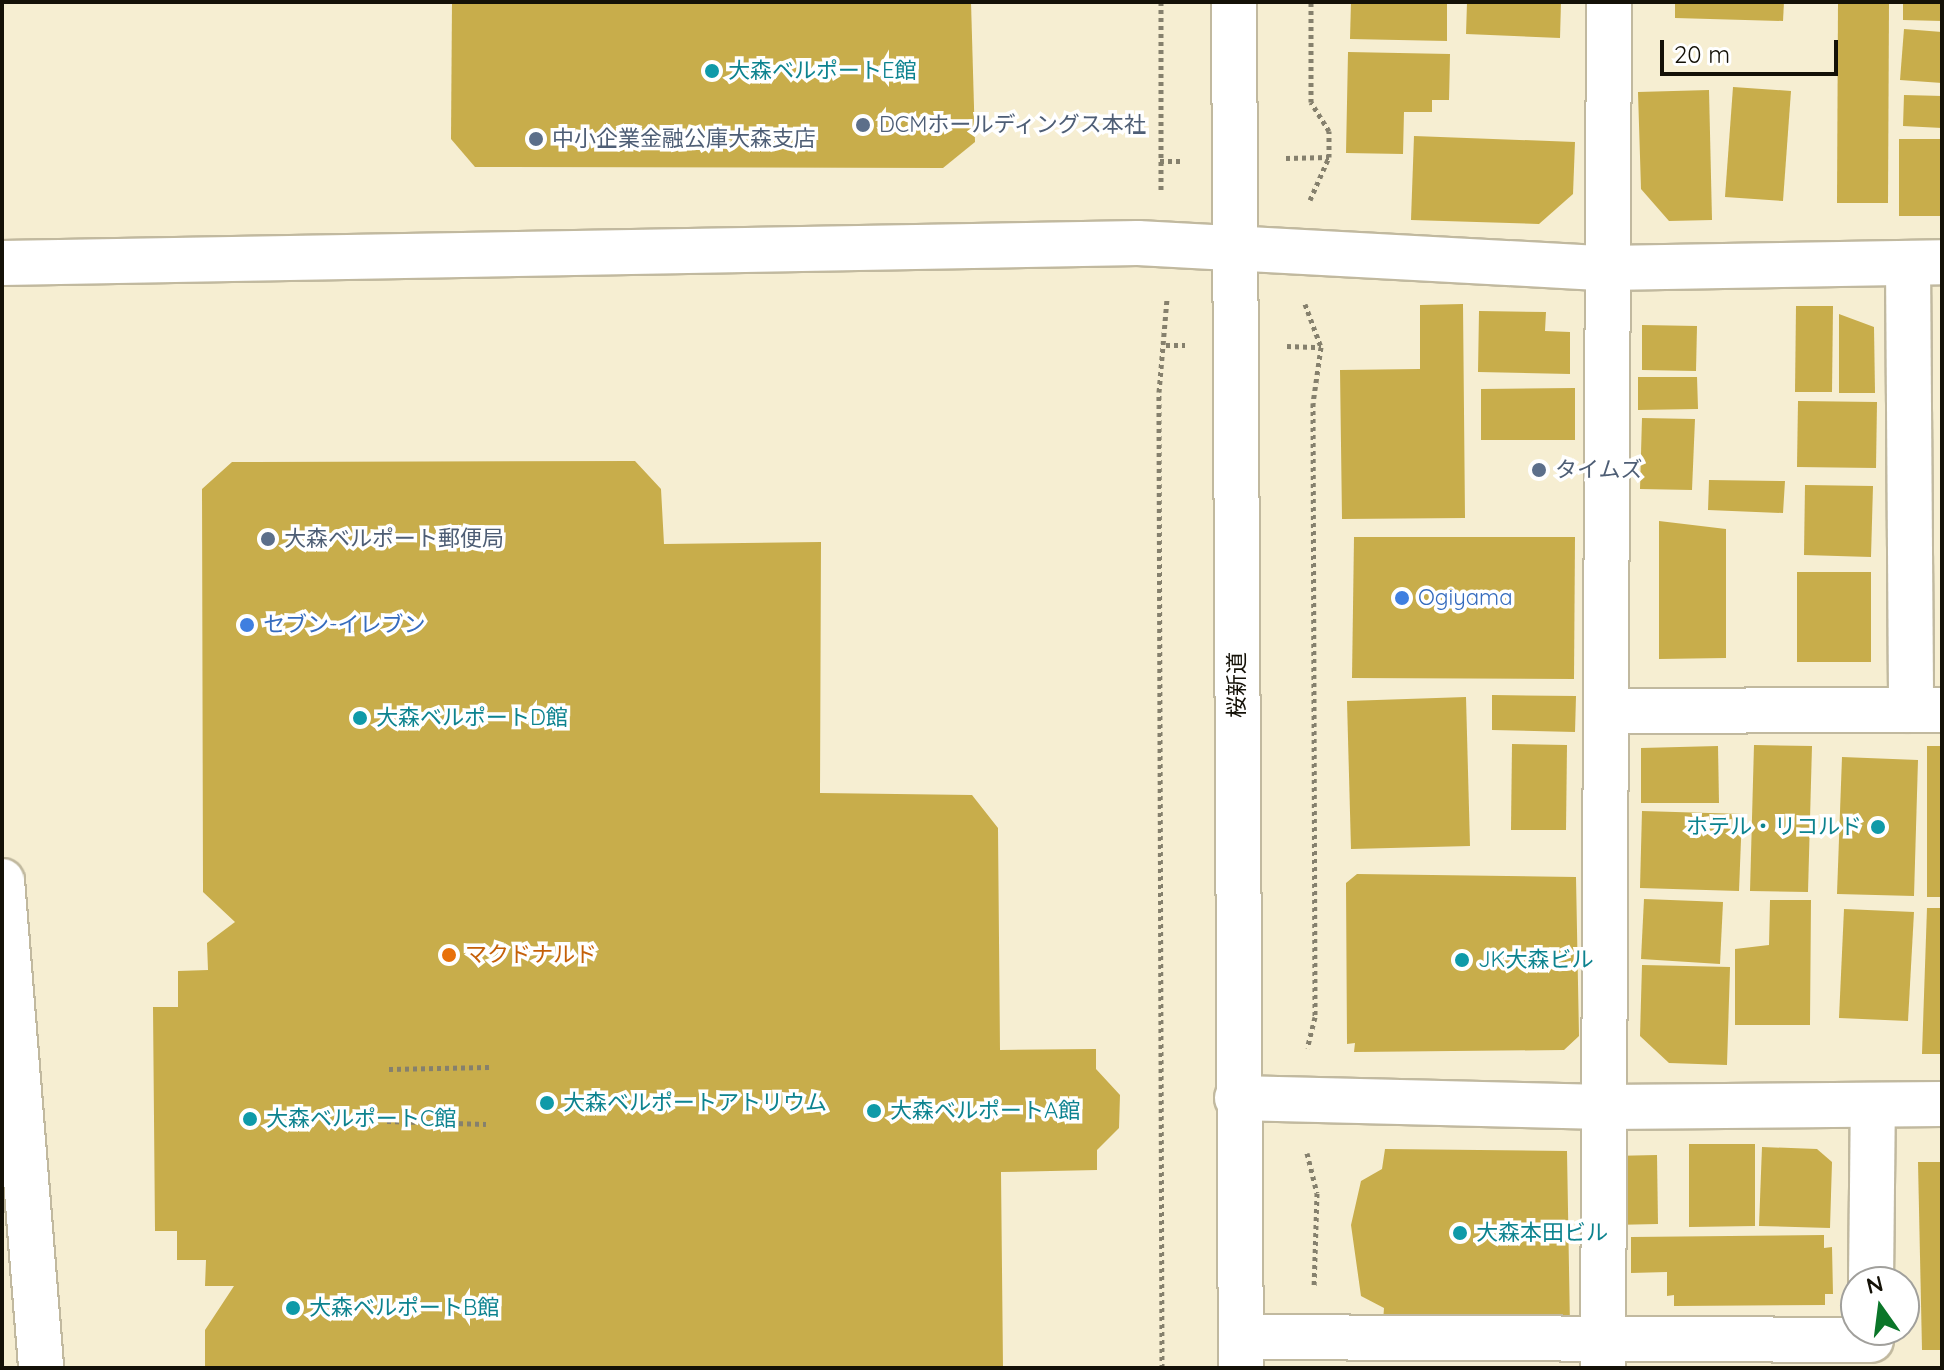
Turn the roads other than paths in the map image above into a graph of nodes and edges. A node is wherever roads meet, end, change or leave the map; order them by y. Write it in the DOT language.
graph roads {
  1 [pos="1234,2"];
  2 [pos="1609,2"];
  3 [pos="1236,249"];
  4 [pos="2,263"];
  5 [pos="1925,263"];
  6 [pos="1607,268"];
  7 [pos="1926,710"];
  8 [pos="1606,711"];
  9 [pos="2,881"];
  10 [pos="1237,1098"];
  11 [pos="1942,1104"];
  12 [pos="1873,1105"];
  13 [pos="1604,1107"];
  14 [pos="1871,1266"];
  15 [pos="1871,1346"];
  16 [pos="1241,1353"];
  17 [pos="1603,1353"];
  18 [pos="41,1368"];
  1 -- 3 [label="street, 桜新道"];
  2 -- 6 [label="street"];
  3 -- 4 [label="street"];
  3 -- 6 [label="street"];
  3 -- 10 [label="street, 桜新道"];
  5 -- 6 [label="street"];
  5 -- 7 [label="street"];
  6 -- 8 [label="street"];
  7 -- 8 [label="street"];
  8 -- 13 [label="street"];
  9 -- 18 [label="street"];
  10 -- 13 [label="street"];
  10 -- 16 [label="street, 桜新道"];
  11 -- 12 [label="street"];
  12 -- 13 [label="street"];
  12 -- 14 [label="street"];
  13 -- 17 [label="street"];
  15 -- 17 [label="street"];
  16 -- 17 [label="street"];
}
